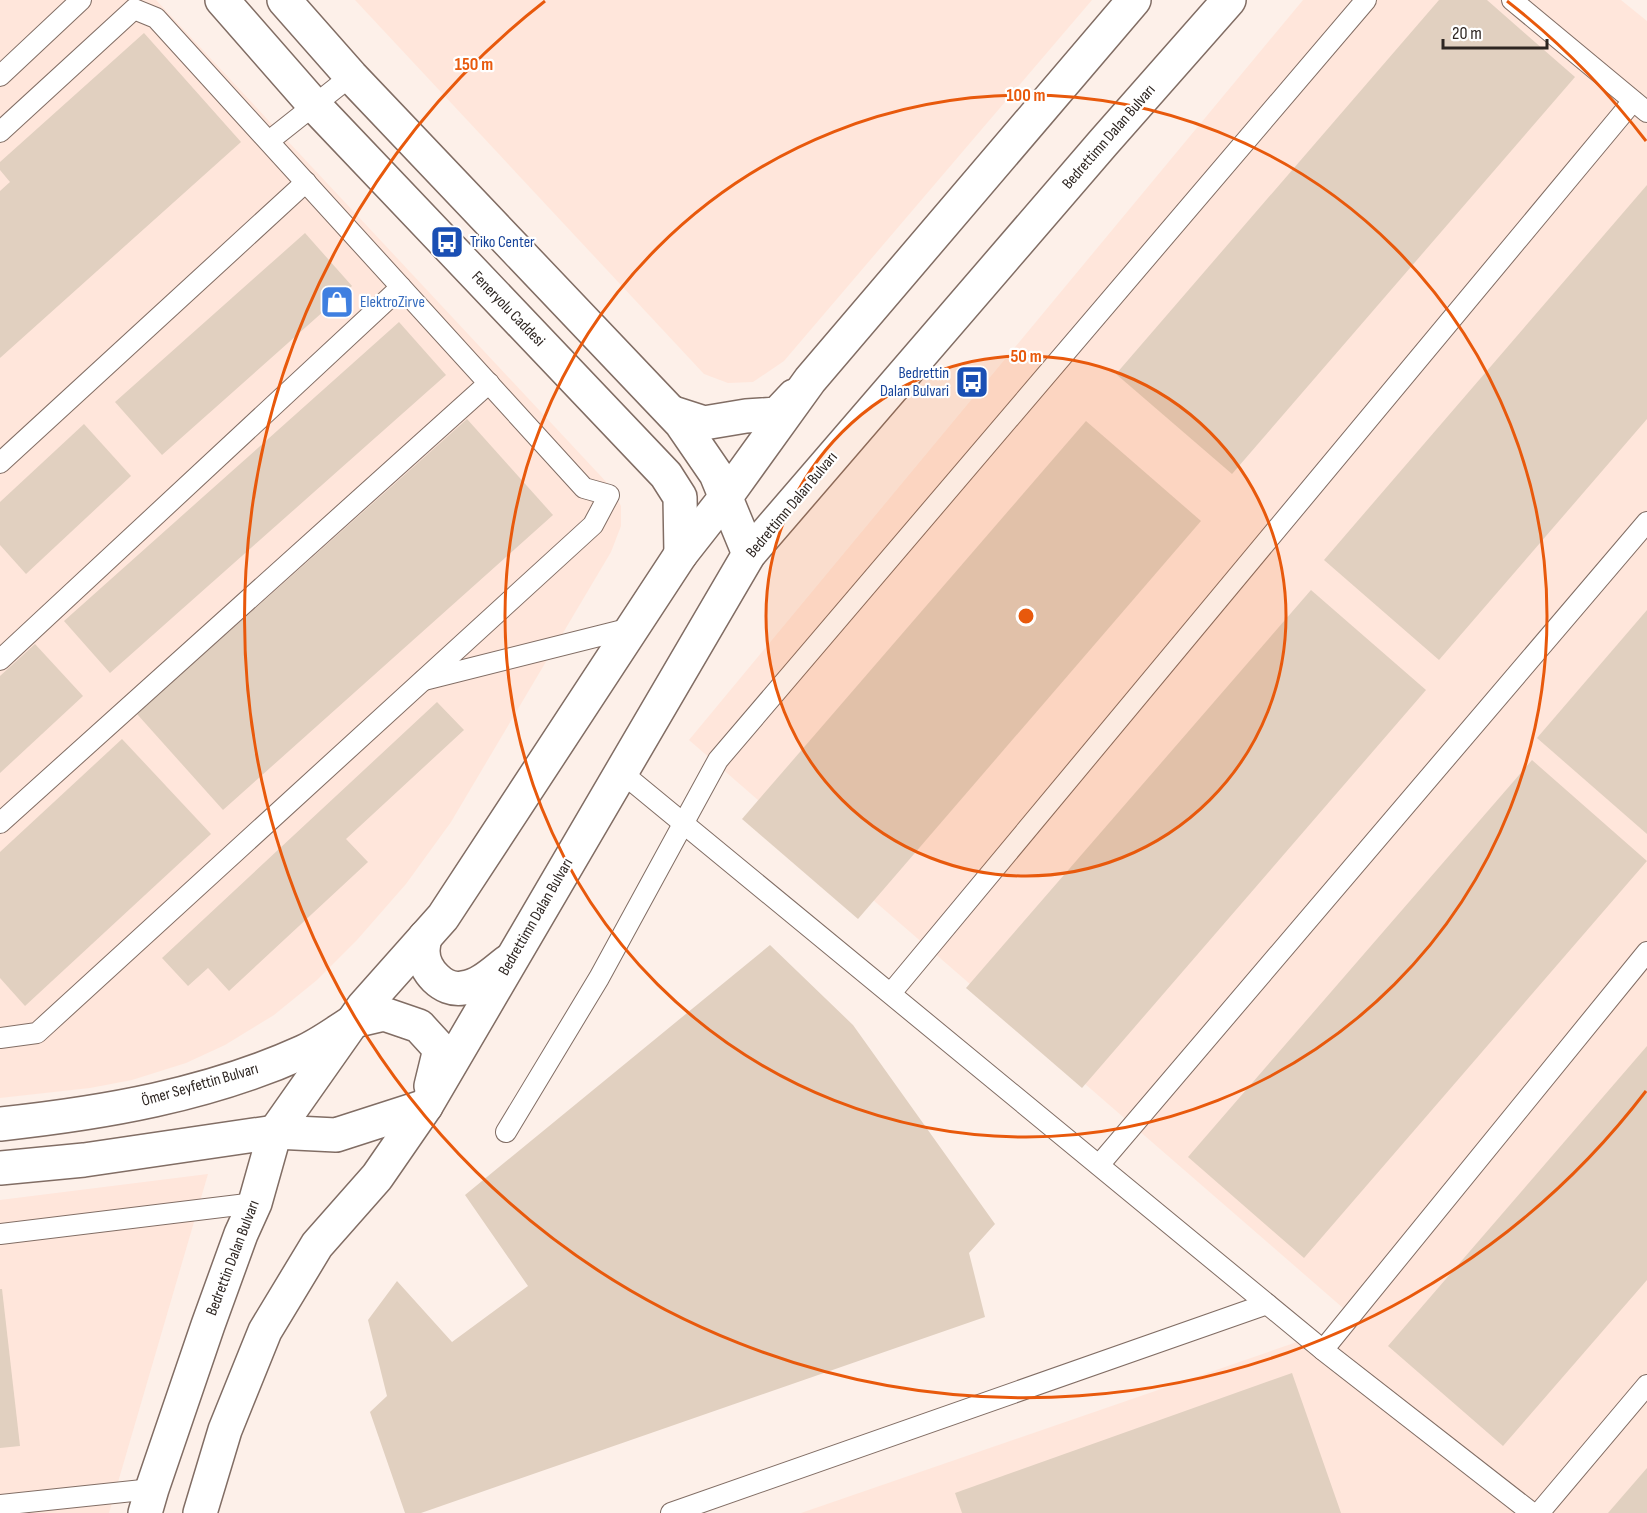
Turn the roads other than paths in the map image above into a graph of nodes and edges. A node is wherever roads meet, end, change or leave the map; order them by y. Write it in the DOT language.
graph roads {
  1 [pos="81,0"];
  2 [pos="222,0"];
  3 [pos="284,0"];
  4 [pos="1134,0"];
  5 [pos="1229,0"];
  6 [pos="1366,0"];
  7 [pos="1512,0"];
  8 [pos="0,76"];
  9 [pos="351,76"];
  10 [pos="314,105"];
  11 [pos="1640,106"];
  12 [pos="0,132"];
  13 [pos="268,141"];
  14 [pos="306,182"];
  15 [pos="402,287"];
  16 [pos="810,380"];
  17 [pos="489,383"];
  18 [pos="673,413"];
  19 [pos="0,463"];
  20 [pos="725,498"];
  21 [pos="1647,522"];
  22 [pos="681,554"];
  23 [pos="749,554"];
  24 [pos="631,628"];
  25 [pos="0,660"];
  26 [pos="421,681"];
  27 [pos="621,772"];
  28 [pos="0,823"];
  29 [pos="684,823"];
  30 [pos="425,937"];
  31 [pos="1647,952"];
  32 [pos="512,959"];
  33 [pos="891,993"];
  34 [pos="354,1021"];
  35 [pos="0,1038"];
  36 [pos="426,1106"];
  37 [pos="0,1124"];
  38 [pos="275,1132"];
  39 [pos="506,1132"];
  40 [pos="1098,1165"];
  41 [pos="0,1168"];
  42 [pos="255,1203"];
  43 [pos="0,1234"];
  44 [pos="1267,1304"];
  45 [pos="1323,1350"];
  46 [pos="1647,1384"];
  47 [pos="149,1501"];
  48 [pos="0,1505"];
  49 [pos="200,1513"];
  50 [pos="671,1513"];
  51 [pos="1532,1513"];
  52 [pos="1539,1513"];
  1 -- 8 [label="lane"];
  2 -- 10 [label="main road, Feneryolu Caddesi"];
  3 -- 9 [label="main road"];
  4 -- 16 [label="main road"];
  5 -- 23 [label="main road, Bedrettimn Dalan Bulvarı"];
  6 -- 29 [label="lane"];
  7 -- 11 [label="lane"];
  9 -- 10 [label="lane"];
  9 -- 18 [label="main road"];
  10 -- 13 [label="lane"];
  10 -- 22 [label="main road, Feneryolu Caddesi"];
  11 -- 33 [label="lane"];
  12 -- 13 [label="lane"];
  13 -- 14 [label="lane"];
  14 -- 15 [label="lane"];
  14 -- 19 [label="lane"];
  15 -- 17 [label="lane"];
  15 -- 25 [label="lane"];
  16 -- 18 [label="main road"];
  16 -- 20 [label="main road"];
  17 -- 26 [label="lane"];
  17 -- 28 [label="lane"];
  18 -- 20 [label="main road"];
  20 -- 22 [label="main road"];
  20 -- 23 [label="main road"];
  21 -- 40 [label="lane"];
  22 -- 24 [label="main road"];
  23 -- 27 [label="main road, Bedrettimn Dalan Bulvarı"];
  24 -- 26 [label="lane"];
  24 -- 30 [label="main road"];
  26 -- 35 [label="lane"];
  27 -- 29 [label="lane"];
  27 -- 32 [label="main road, Bedrettimn Dalan Bulvarı"];
  29 -- 33 [label="lane"];
  29 -- 39 [label="lane"];
  30 -- 32 [label="main road"];
  30 -- 34 [label="main road"];
  31 -- 45 [label="lane"];
  32 -- 36 [label="main road, Bedrettimn Dalan Bulvarı"];
  33 -- 40 [label="lane"];
  34 -- 36 [label="main road"];
  34 -- 37 [label="main road, Ömer Seyfettin Bulvarı"];
  34 -- 38 [label="main road, Bedrettin Dalan Bulvarı"];
  36 -- 38 [label="main road"];
  36 -- 49 [label="main road"];
  38 -- 41 [label="main road"];
  38 -- 42 [label="main road, Bedrettin Dalan Bulvarı"];
  40 -- 44 [label="lane"];
  42 -- 43 [label="lane"];
  42 -- 47 [label="main road, Bedrettin Dalan Bulvarı"];
  44 -- 45 [label="lane"];
  44 -- 50 [label="lane"];
  45 -- 51 [label="lane"];
  46 -- 52 [label="lane"];
  47 -- 48 [label="lane"];
}
